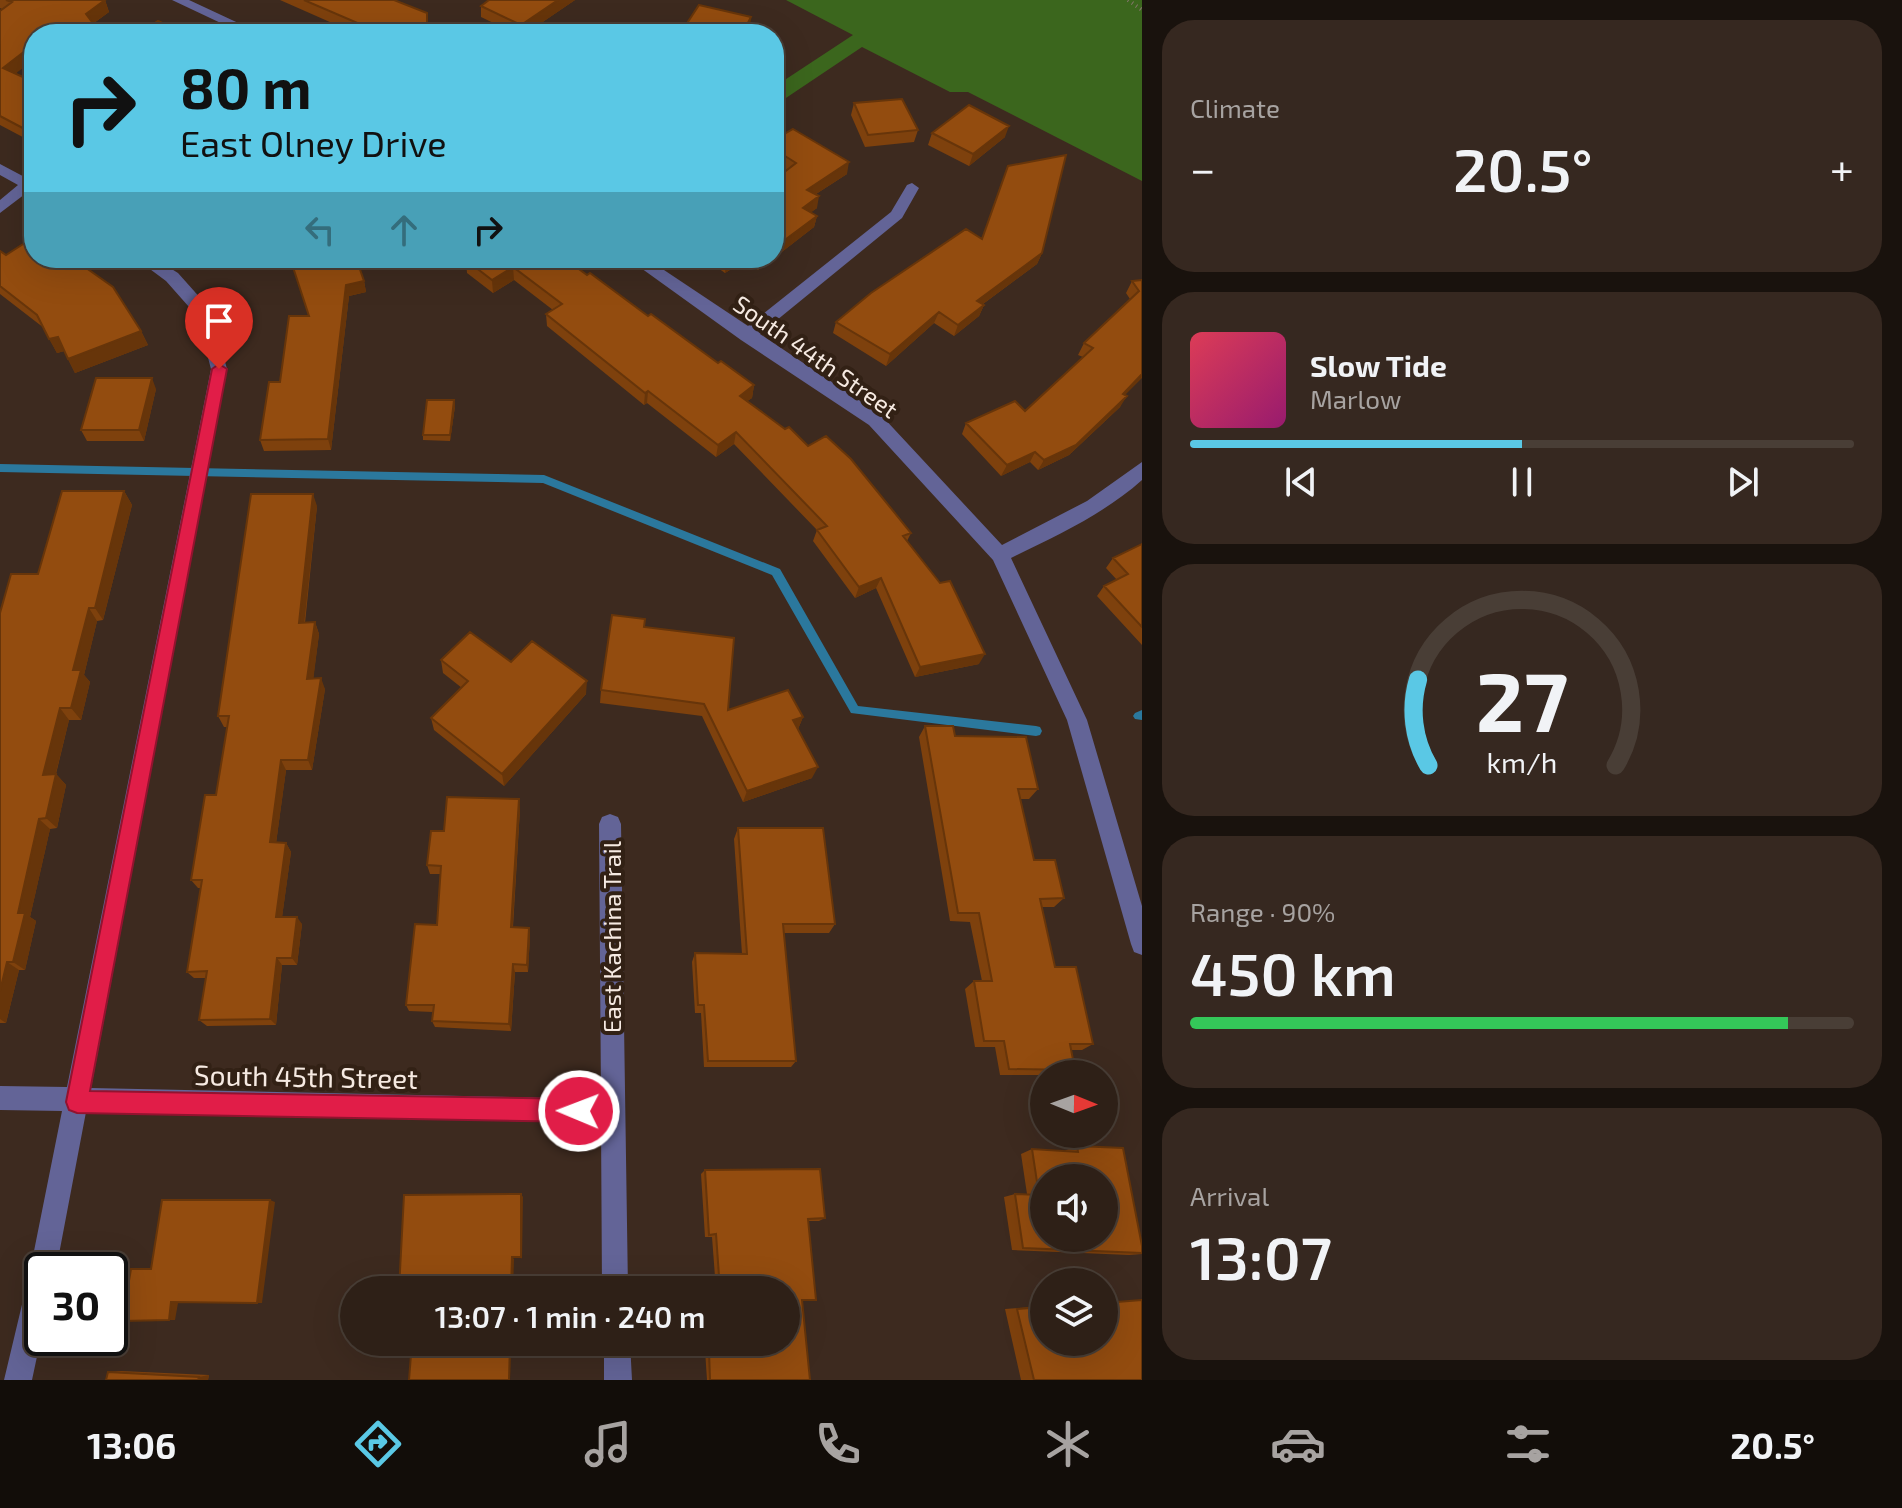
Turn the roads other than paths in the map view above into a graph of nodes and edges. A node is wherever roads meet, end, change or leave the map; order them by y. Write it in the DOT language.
graph roads {
  1 [pos="178,0"];
  2 [pos="232,24"];
  3 [pos="0,169"];
  4 [pos="24,182"];
  5 [pos="912,188"];
  6 [pos="24,191"];
  7 [pos="0,208"];
  8 [pos="158,268"];
  9 [pos="649,268"];
  10 [pos="747,336"];
  11 [pos="1142,469"];
  12 [pos="1000,555"];
  13 [pos="610,824"];
  14 [pos="1142,944"];
  15 [pos="0,1098"];
  16 [pos="77,1102"];
  17 [pos="611,1111"];
  18 [pos="46,1252"];
  19 [pos="615,1276"];
  20 [pos="24,1353"];
  21 [pos="617,1356"];
  22 [pos="18,1380"];
  23 [pos="618,1380"];
  1 -- 2 [label="street"];
  3 -- 4 [label="street"];
  5 -- 10 [label="street"];
  6 -- 7 [label="street"];
  8 -- 16 [label="street"];
  9 -- 10 [label="street, South 44th Street"];
  10 -- 12 [label="street, South 44th Street"];
  11 -- 12 [label="street"];
  12 -- 14 [label="street, South 44th Street"];
  13 -- 17 [label="street, East Kachina Trail"];
  15 -- 16 [label="street, South 45th Street"];
  16 -- 17 [label="street, South 45th Street"];
  16 -- 18 [label="street"];
  17 -- 19 [label="street, East Kachina Trail"];
  20 -- 22 [label="street"];
  21 -- 23 [label="street"];
}
